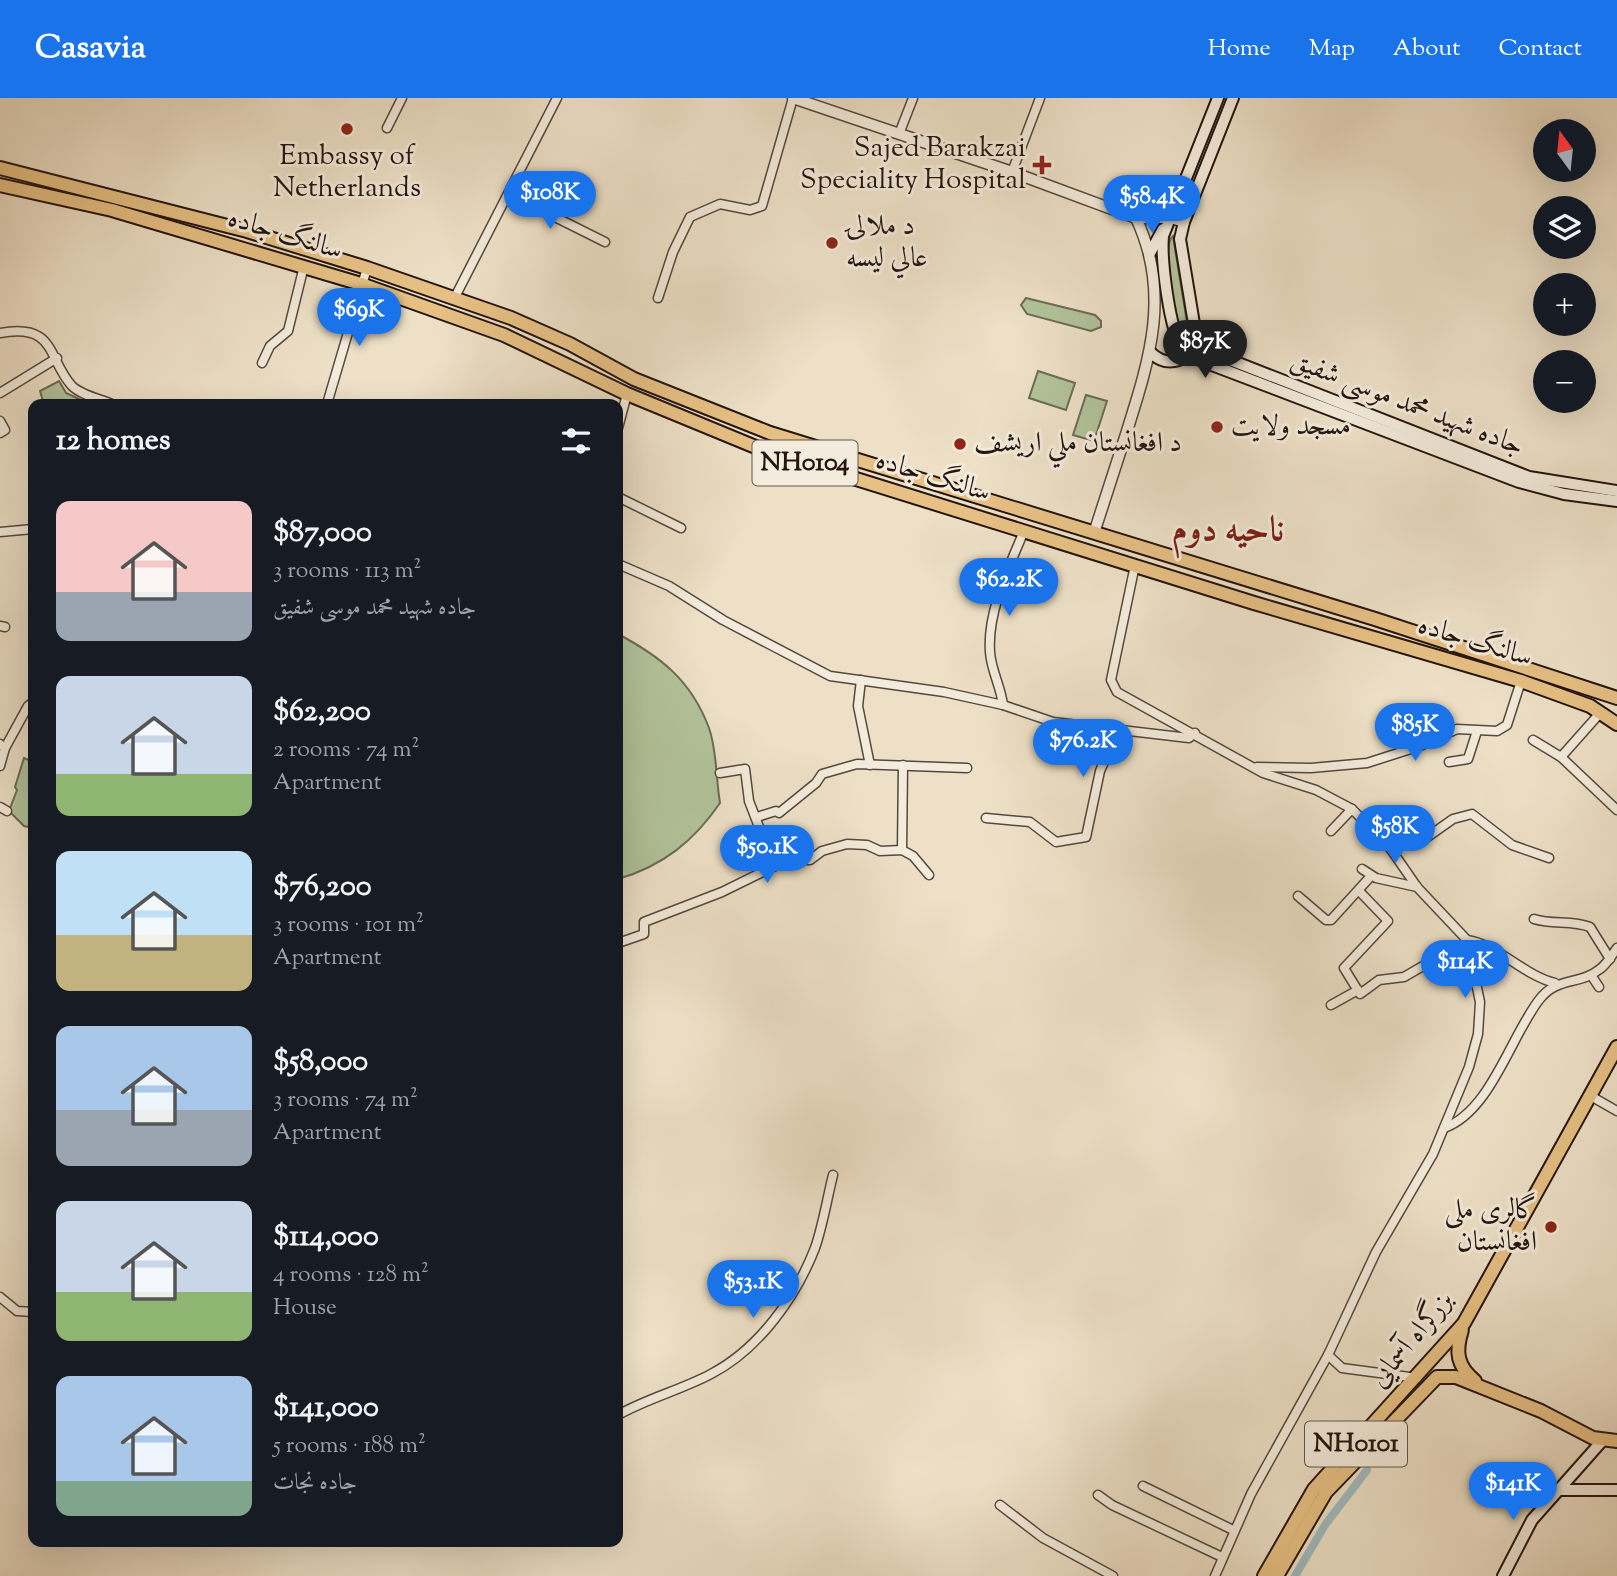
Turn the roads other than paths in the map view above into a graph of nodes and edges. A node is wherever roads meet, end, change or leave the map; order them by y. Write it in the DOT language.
graph roads {
  1 [pos="402,98"];
  2 [pos="557,98"];
  3 [pos="793,98"];
  4 [pos="913,98"];
  5 [pos="1040,98"];
  6 [pos="1218,98"];
  7 [pos="1233,98"];
  8 [pos="387,128"];
  9 [pos="899,134"];
  10 [pos="0,168"];
  11 [pos="1012,172"];
  12 [pos="0,185"];
  13 [pos="509,194"];
  14 [pos="1136,218"];
  15 [pos="1169,221"];
  16 [pos="1184,222"];
  17 [pos="605,242"];
  18 [pos="1150,253"];
  19 [pos="304,266"];
  20 [pos="367,268"];
  21 [pos="361,284"];
  22 [pos="455,297"];
  23 [pos="658,298"];
  24 [pos="0,333"];
  25 [pos="1151,353"];
  26 [pos="1190,355"];
  27 [pos="57,358"];
  28 [pos="262,363"];
  29 [pos="627,394"];
  30 [pos="0,395"];
  31 [pos="99,399"];
  32 [pos="328,399"];
  33 [pos="0,405"];
  34 [pos="623,409"];
  35 [pos="0,421"];
  36 [pos="0,433"];
  37 [pos="894,471"];
  38 [pos="889,489"];
  39 [pos="1617,491"];
  40 [pos="623,500"];
  41 [pos="1617,501"];
  42 [pos="681,528"];
  43 [pos="28,529"];
  44 [pos="1024,531"];
  45 [pos="0,532"];
  46 [pos="1094,533"];
  47 [pos="1135,565"];
  48 [pos="623,566"];
  49 [pos="861,680"];
  50 [pos="1521,681"];
  51 [pos="1617,698"];
  52 [pos="1003,705"];
  53 [pos="28,706"];
  54 [pos="1601,712"];
  55 [pos="1617,724"];
  56 [pos="1114,729"];
  57 [pos="1476,731"];
  58 [pos="1195,733"];
  59 [pos="1533,740"];
  60 [pos="2,746"];
  61 [pos="1561,757"];
  62 [pos="1449,762"];
  63 [pos="870,765"];
  64 [pos="903,765"];
  65 [pos="0,767"];
  66 [pos="1254,767"];
  67 [pos="967,768"];
  68 [pos="720,773"];
  69 [pos="1352,809"];
  70 [pos="1617,810"];
  71 [pos="757,817"];
  72 [pos="986,818"];
  73 [pos="1331,831"];
  74 [pos="1390,848"];
  75 [pos="902,850"];
  76 [pos="1549,858"];
  77 [pos="774,866"];
  78 [pos="1362,869"];
  79 [pos="929,875"];
  80 [pos="1371,876"];
  81 [pos="1417,887"];
  82 [pos="1360,892"];
  83 [pos="1298,896"];
  84 [pos="1534,919"];
  85 [pos="1467,940"];
  86 [pos="623,941"];
  87 [pos="1617,948"];
  88 [pos="1435,959"];
  89 [pos="1610,959"];
  90 [pos="1591,975"];
  91 [pos="1555,983"];
  92 [pos="1600,987"];
  93 [pos="1358,990"];
  94 [pos="1331,1005"];
  95 [pos="1617,1047"];
  96 [pos="1589,1095"];
  97 [pos="1617,1111"];
  98 [pos="1444,1128"];
  99 [pos="833,1175"];
  100 [pos="0,1297"];
  101 [pos="28,1312"];
  102 [pos="1464,1323"];
  103 [pos="1328,1354"];
  104 [pos="1417,1378"];
  105 [pos="1483,1388"];
  106 [pos="623,1412"];
  107 [pos="1602,1441"];
  108 [pos="1617,1441"];
  109 [pos="1143,1486"];
  110 [pos="1557,1490"];
  111 [pos="1617,1490"];
  112 [pos="1098,1495"];
  113 [pos="1000,1505"];
  114 [pos="1233,1530"];
  115 [pos="1222,1557"];
  116 [pos="1113,1576"];
  117 [pos="1215,1576"];
  118 [pos="1264,1576"];
  119 [pos="1277,1576"];
  120 [pos="1503,1576"];
  1 -- 8 [label="street"];
  2 -- 13 [label="street"];
  3 -- 9 [label="street"];
  3 -- 23 [label="street"];
  4 -- 9 [label="street"];
  5 -- 11 [label="street"];
  6 -- 15 [label="main road"];
  7 -- 16 [label="main road"];
  9 -- 11 [label="street"];
  10 -- 20 [label="highway, سالنگ جاده / NH0104"];
  11 -- 14 [label="street"];
  12 -- 19 [label="highway, سالنگ جاده / NH0104"];
  13 -- 17 [label="street"];
  13 -- 22 [label="street"];
  14 -- 15 [label="street"];
  14 -- 18 [label="street"];
  15 -- 16 [label="street"];
  15 -- 18 [label="main road"];
  15 -- 26 [label="main road"];
  16 -- 39 [label="main road, جاده شهید محمد موسی شفیق"];
  18 -- 25 [label="street"];
  19 -- 21 [label="highway, سالنگ جاده / NH0104"];
  19 -- 28 [label="street"];
  20 -- 21 [label="street"];
  20 -- 22 [label="highway, سالنگ جاده / NH0104"];
  21 -- 29 [label="highway, سالنگ جاده / NH0104"];
  21 -- 32 [label="street"];
  22 -- 37 [label="highway, سالنگ جاده / NH0104"];
  24 -- 27 [label="street"];
  25 -- 26 [label="main road"];
  25 -- 46 [label="street"];
  26 -- 41 [label="main road, جاده شهید محمد موسی شفیق"];
  27 -- 30 [label="street"];
  27 -- 31 [label="street"];
  29 -- 34 [label="street"];
  29 -- 38 [label="highway, سالنگ جاده / NH0104"];
  30 -- 33 [label="street"];
  35 -- 36 [label="street"];
  37 -- 38 [label="highway"];
  37 -- 46 [label="highway, سالنگ جاده / NH0104"];
  38 -- 44 [label="highway, سالنگ جاده / NH0104"];
  40 -- 42 [label="street"];
  43 -- 45 [label="street"];
  44 -- 47 [label="highway, سالنگ جاده / NH0104"];
  44 -- 52 [label="street"];
  46 -- 51 [label="highway, سالنگ جاده / NH0104"];
  47 -- 50 [label="highway, سالنگ جاده / NH0104"];
  47 -- 58 [label="street"];
  48 -- 49 [label="street"];
  49 -- 52 [label="street"];
  49 -- 63 [label="street"];
  50 -- 54 [label="highway, سالنگ جاده / NH0104"];
  50 -- 57 [label="street"];
  52 -- 56 [label="street"];
  53 -- 60 [label="street"];
  54 -- 55 [label="highway, سالنگ جاده / NH0104"];
  54 -- 61 [label="street"];
  56 -- 58 [label="street"];
  56 -- 72 [label="street"];
  57 -- 62 [label="street"];
  57 -- 66 [label="street"];
  58 -- 66 [label="street"];
  59 -- 61 [label="street"];
  60 -- 65 [label="street"];
  61 -- 70 [label="street"];
  63 -- 64 [label="street"];
  63 -- 71 [label="street"];
  64 -- 67 [label="street"];
  64 -- 75 [label="street"];
  66 -- 69 [label="street"];
  68 -- 71 [label="street"];
  69 -- 73 [label="street"];
  69 -- 74 [label="street"];
  71 -- 77 [label="street"];
  74 -- 76 [label="street"];
  74 -- 81 [label="street"];
  75 -- 77 [label="street"];
  75 -- 79 [label="street"];
  77 -- 86 [label="street"];
  78 -- 80 [label="street"];
  80 -- 81 [label="street"];
  80 -- 82 [label="street"];
  81 -- 85 [label="street"];
  82 -- 83 [label="street"];
  82 -- 93 [label="street"];
  84 -- 89 [label="street"];
  85 -- 91 [label="street"];
  85 -- 98 [label="street"];
  87 -- 89 [label="street"];
  88 -- 93 [label="street"];
  89 -- 90 [label="street"];
  90 -- 91 [label="street"];
  90 -- 92 [label="street"];
  91 -- 98 [label="street"];
  93 -- 94 [label="street"];
  95 -- 96 [label="highway, بزرگراه آسمایی / NH0101"];
  96 -- 97 [label="street"];
  96 -- 102 [label="highway, بزرگراه آسمایی / NH0101"];
  98 -- 103 [label="street"];
  99 -- 106 [label="street"];
  100 -- 101 [label="street"];
  102 -- 104 [label="highway, بزرگراه آسمایی / NH0101"];
  102 -- 105 [label="highway"];
  103 -- 104 [label="street"];
  103 -- 114 [label="street"];
  104 -- 118 [label="highway, بزرگراه آسمایی / NH0101"];
  105 -- 107 [label="highway, NH0101"];
  105 -- 119 [label="highway, بزرگراه آسمایی / NH0101"];
  107 -- 108 [label="highway, NH0101"];
  107 -- 110 [label="main road"];
  109 -- 114 [label="street"];
  110 -- 111 [label="main road"];
  110 -- 120 [label="main road"];
  112 -- 115 [label="street"];
  113 -- 116 [label="street"];
  114 -- 115 [label="street"];
  115 -- 117 [label="street"];
}
